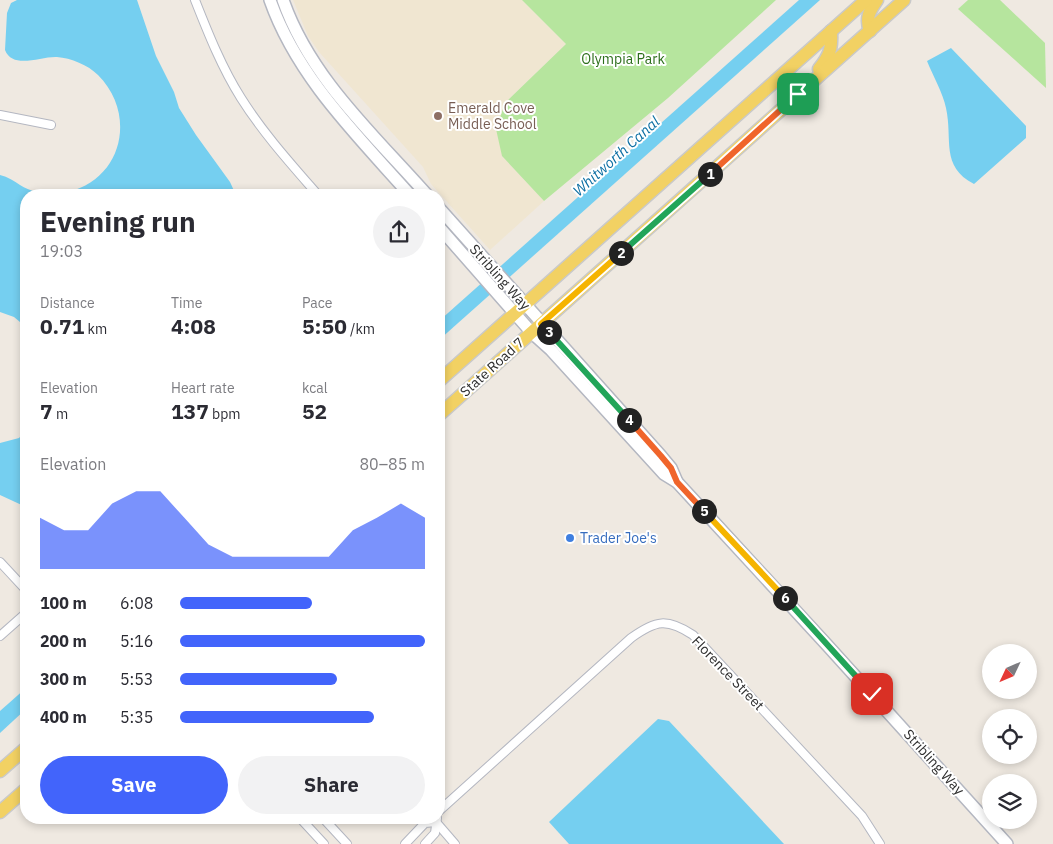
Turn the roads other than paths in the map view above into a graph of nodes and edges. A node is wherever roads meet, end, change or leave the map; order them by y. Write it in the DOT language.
graph roads {
  1 [pos="196,0"];
  2 [pos="270,0"];
  3 [pos="283,0"];
  4 [pos="866,0"];
  5 [pos="877,0"];
  6 [pos="904,0"];
  7 [pos="870,30"];
  8 [pos="831,31"];
  9 [pos="798,94"];
  10 [pos="0,115"];
  11 [pos="51,125"];
  12 [pos="313,189"];
  13 [pos="405,189"];
  14 [pos="422,189"];
  15 [pos="445,215"];
  16 [pos="445,234"];
  17 [pos="524,305"];
  18 [pos="514,314"];
  19 [pos="541,324"];
  20 [pos="532,333"];
  21 [pos="445,376"];
  22 [pos="445,410"];
  23 [pos="677,482"];
  24 [pos="0,562"];
  25 [pos="20,584"];
  26 [pos="20,618"];
  27 [pos="0,636"];
  28 [pos="20,753"];
  29 [pos="0,771"];
  30 [pos="20,794"];
  31 [pos="445,806"];
  32 [pos="0,812"];
  33 [pos="306,824"];
  34 [pos="329,824"];
  35 [pos="424,824"];
  36 [pos="436,824"];
  37 [pos="439,824"];
  38 [pos="324,844"];
  39 [pos="347,844"];
  40 [pos="405,844"];
  41 [pos="425,844"];
  42 [pos="454,844"];
  43 [pos="880,844"];
  44 [pos="1007,844"];
  1 -- 12 [label="street"];
  2 -- 13 [label="street"];
  3 -- 14 [label="street"];
  4 -- 8 [label="main road, State Road 7"];
  5 -- 7 [label="main road"];
  6 -- 7 [label="main road, State Road 7"];
  7 -- 9 [label="main road, State Road 7"];
  8 -- 9 [label="main road"];
  8 -- 17 [label="main road, State Road 7"];
  9 -- 19 [label="main road, State Road 7"];
  10 -- 11 [label="street"];
  15 -- 17 [label="street, Stribling Way"];
  16 -- 18 [label="street, Stribling Way"];
  17 -- 18 [label="main road, State Road 7"];
  17 -- 19 [label="street, Stribling Way"];
  18 -- 20 [label="street, Stribling Way"];
  18 -- 21 [label="main road, State Road 7"];
  19 -- 20 [label="main road, State Road 7"];
  19 -- 23 [label="street, Stribling Way"];
  20 -- 22 [label="main road, State Road 7"];
  20 -- 23 [label="street, Stribling Way"];
  23 -- 44 [label="street, Stribling Way"];
  24 -- 25 [label="street"];
  26 -- 27 [label="street"];
  28 -- 29 [label="main road"];
  30 -- 32 [label="main road"];
  31 -- 43 [label="street, Florence Street"];
  33 -- 38 [label="street"];
  34 -- 39 [label="street"];
  35 -- 40 [label="street"];
  36 -- 41 [label="street"];
  37 -- 42 [label="street"];
}
